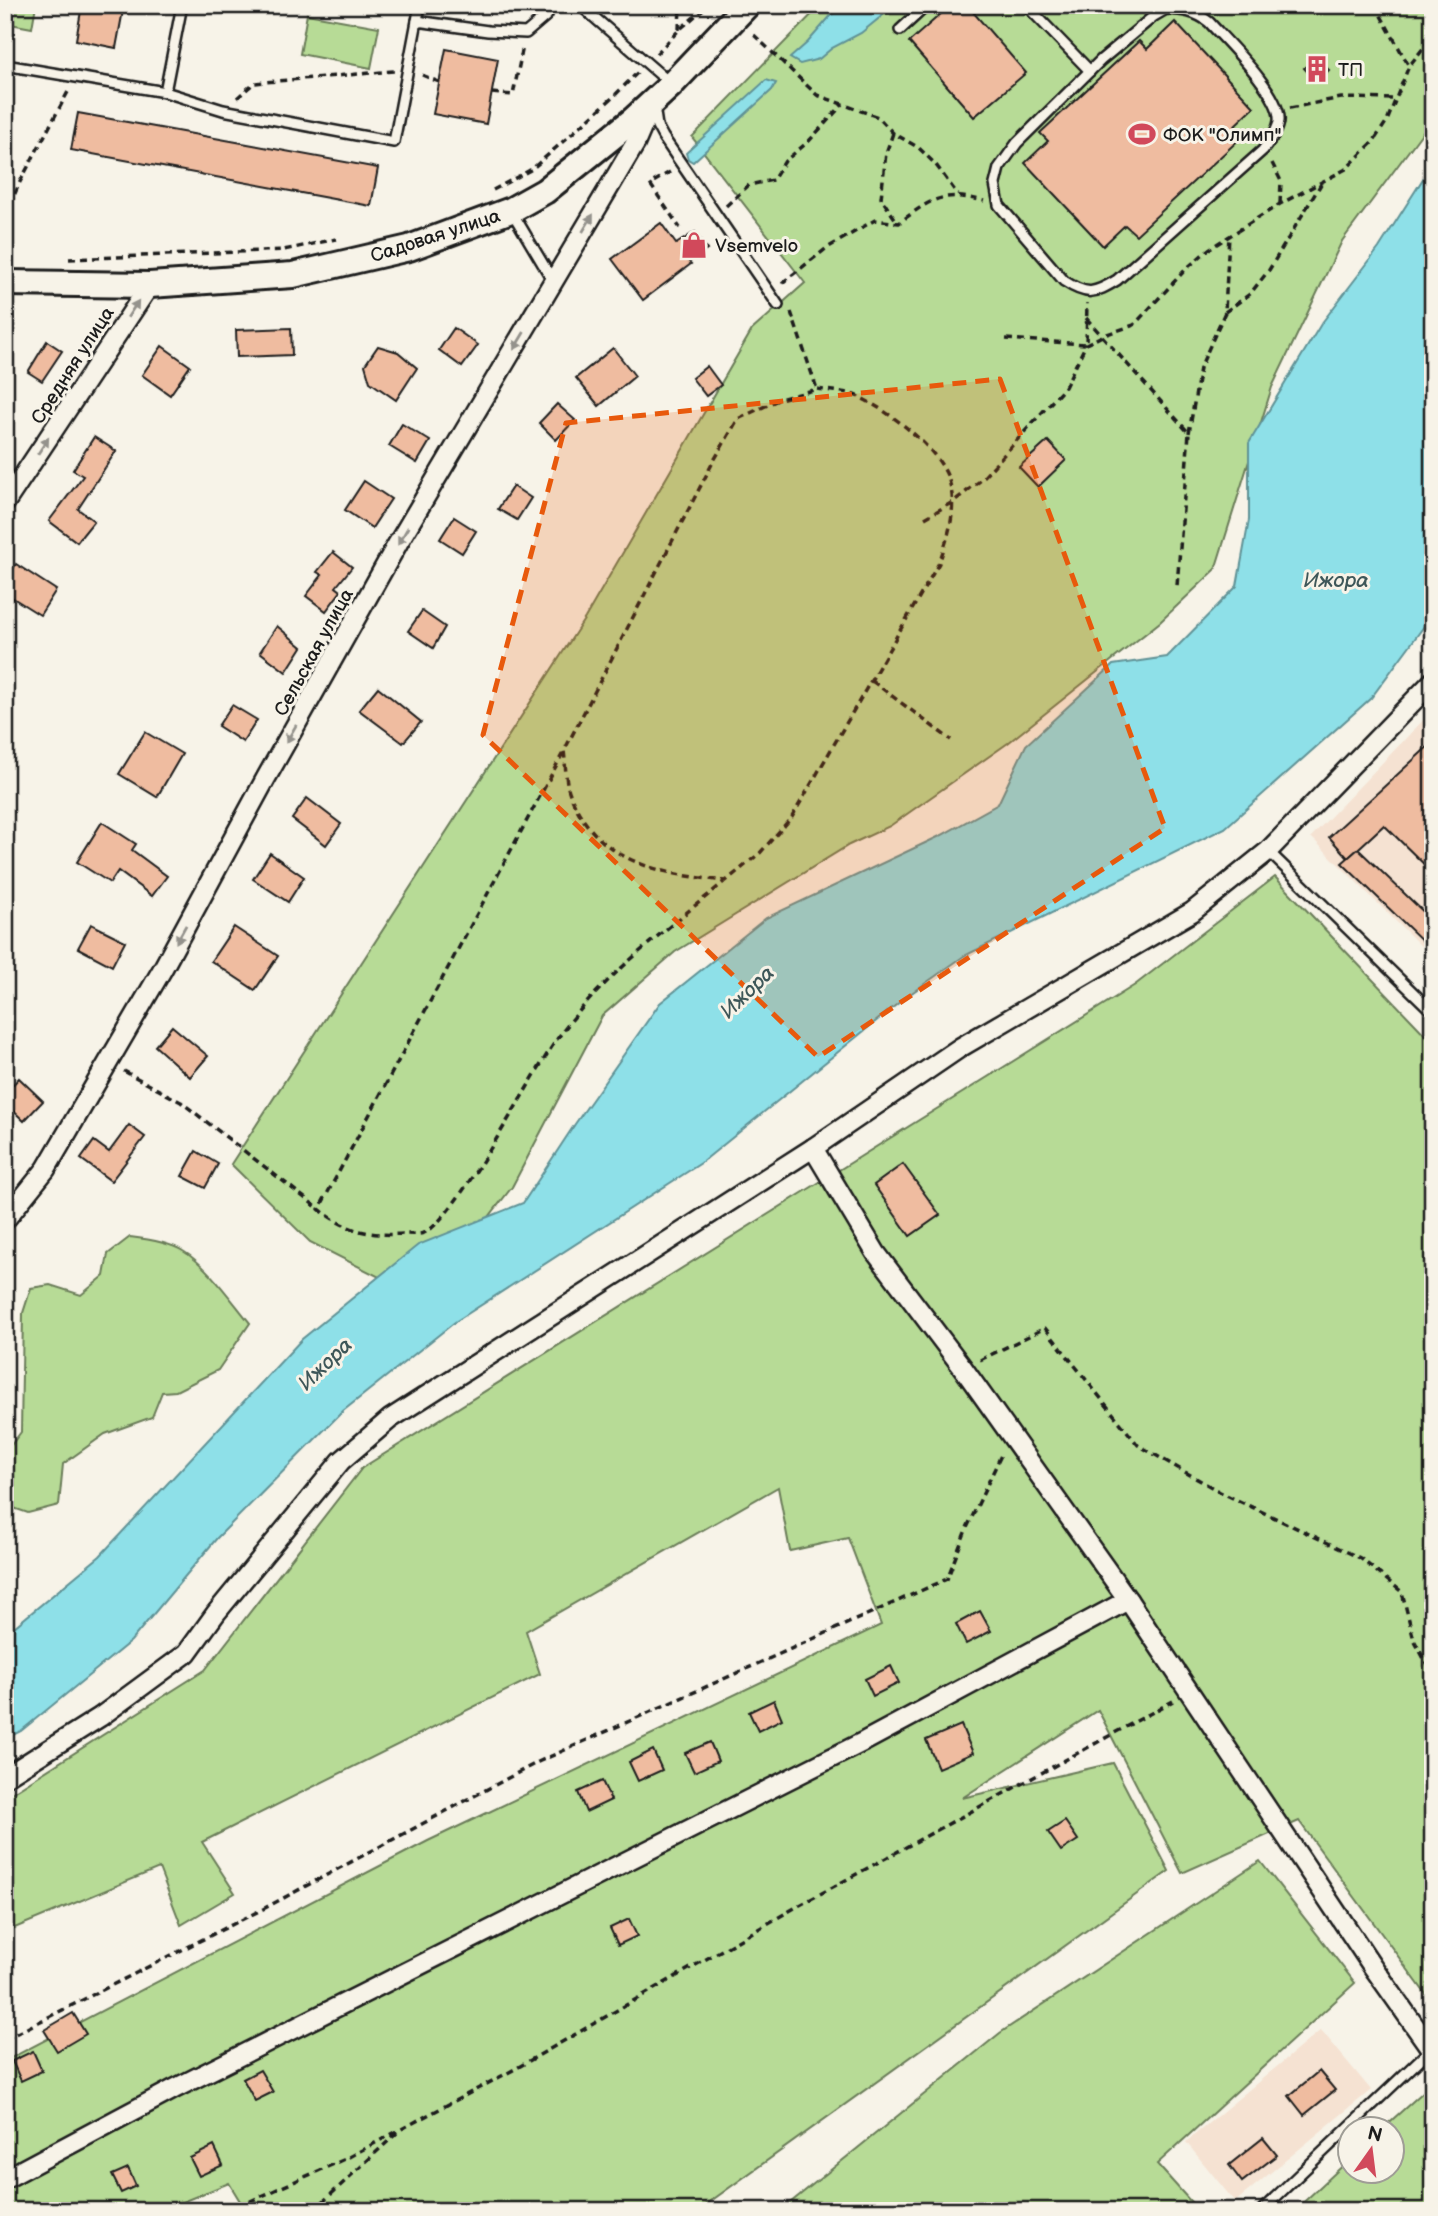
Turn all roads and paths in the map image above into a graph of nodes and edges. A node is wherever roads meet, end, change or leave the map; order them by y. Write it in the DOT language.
graph roads {
  1 [pos="181,5"];
  2 [pos="420,5"];
  3 [pos="548,5"];
  4 [pos="580,5"];
  5 [pos="680,5"];
  6 [pos="708,5"];
  7 [pos="747,5"];
  8 [pos="927,5"];
  9 [pos="1026,5"];
  10 [pos="1375,5"];
  11 [pos="417,21"];
  12 [pos="679,30"];
  13 [pos="901,30"];
  14 [pos="526,33"];
  15 [pos="754,35"];
  16 [pos="1433,36"];
  17 [pos="646,63"];
  18 [pos="5,65"];
  19 [pos="1409,66"];
  20 [pos="409,70"];
  21 [pos="1090,71"];
  22 [pos="76,76"];
  23 [pos="165,92"];
  24 [pos="492,93"];
  25 [pos="663,93"];
  26 [pos="1396,99"];
  27 [pos="843,104"];
  28 [pos="223,110"];
  29 [pos="1278,110"];
  30 [pos="893,133"];
  31 [pos="1263,150"];
  32 [pos="678,167"];
  33 [pos="1322,181"];
  34 [pos="490,192"];
  35 [pos="958,195"];
  36 [pos="1280,204"];
  37 [pos="999,205"];
  38 [pos="511,210"];
  39 [pos="722,210"];
  40 [pos="5,216"];
  41 [pos="899,223"];
  42 [pos="680,228"];
  43 [pos="1229,235"];
  44 [pos="336,239"];
  45 [pos="57,259"];
  46 [pos="553,282"];
  47 [pos="5,283"];
  48 [pos="150,285"];
  49 [pos="777,286"];
  50 [pos="1088,292"];
  51 [pos="778,305"];
  52 [pos="1225,312"];
  53 [pos="1086,318"];
  54 [pos="1104,335"];
  55 [pos="1006,339"];
  56 [pos="1086,344"];
  57 [pos="1189,433"];
  58 [pos="953,502"];
  59 [pos="5,503"];
  60 [pos="925,518"];
  61 [pos="1177,586"];
  62 [pos="872,681"];
  63 [pos="1433,681"];
  64 [pos="951,740"];
  65 [pos="564,751"];
  66 [pos="1268,851"];
  67 [pos="726,881"];
  68 [pos="1433,1012"];
  69 [pos="108,1062"];
  70 [pos="813,1148"];
  71 [pos="319,1209"];
  72 [pos="5,1220"];
  73 [pos="962,1368"];
  74 [pos="1010,1436"];
  75 [pos="1128,1600"];
  76 [pos="1433,1675"];
  77 [pos="1190,1692"];
  78 [pos="5,1777"];
  79 [pos="5,2039"];
  80 [pos="1431,2049"];
  81 [pos="401,2129"];
  82 [pos="5,2179"];
  83 [pos="228,2211"];
  84 [pos="313,2211"];
  85 [pos="1261,2211"];
  1 -- 23 [label="lane"];
  2 -- 11 [label="lane"];
  3 -- 14 [label="lane"];
  4 -- 17 [label="lane"];
  5 -- 12 [label="path"];
  6 -- 12 [label="path"];
  7 -- 25 [label="main road, Садовая улица"];
  8 -- 13 [label="lane"];
  9 -- 21 [label="lane"];
  10 -- 19 [label="path"];
  11 -- 14 [label="lane"];
  11 -- 20 [label="lane"];
  12 -- 17 [label="path"];
  14 -- 24 [label="path"];
  15 -- 27 [label="path"];
  16 -- 19 [label="path"];
  17 -- 25 [label="lane"];
  17 -- 34 [label="path"];
  18 -- 22 [label="lane"];
  19 -- 26 [label="path"];
  20 -- 28 [label="path"];
  20 -- 28 [label="lane"];
  21 -- 29 [label="lane"];
  21 -- 37 [label="lane"];
  22 -- 23 [label="lane"];
  22 -- 40 [label="path"];
  23 -- 28 [label="lane"];
  25 -- 38 [label="main road, Садовая улица"];
  46 -- 25 [label="street, Сельская улица, one-way"];
  25 -- 51 [label="lane"];
  26 -- 29 [label="path"];
  26 -- 33 [label="path"];
  27 -- 30 [label="path"];
  27 -- 39 [label="path"];
  29 -- 31 [label="lane"];
  30 -- 35 [label="path"];
  30 -- 41 [label="path"];
  31 -- 36 [label="path"];
  31 -- 50 [label="lane"];
  32 -- 42 [label="path"];
  33 -- 36 [label="path"];
  33 -- 52 [label="path"];
  35 -- 37 [label="path"];
  35 -- 41 [label="path"];
  36 -- 43 [label="path"];
  37 -- 50 [label="lane"];
  38 -- 46 [label="lane"];
  38 -- 48 [label="main road, Садовая улица"];
  41 -- 49 [label="path"];
  43 -- 52 [label="path"];
  43 -- 54 [label="path"];
  44 -- 45 [label="path"];
  46 -- 69 [label="street, Сельская улица, one-way"];
  47 -- 48 [label="main road, Садовая улица"];
  59 -- 48 [label="street, Средняя улица, one-way"];
  50 -- 53 [label="path"];
  52 -- 57 [label="path"];
  53 -- 54 [label="path"];
  53 -- 56 [label="path"];
  54 -- 56 [label="path"];
  54 -- 57 [label="path"];
  55 -- 56 [label="path"];
  56 -- 58 [label="path"];
  57 -- 61 [label="path"];
  58 -- 60 [label="path"];
  58 -- 62 [label="path"];
  58 -- 65 [label="path"];
  62 -- 64 [label="path"];
  62 -- 67 [label="path"];
  63 -- 66 [label="street"];
  65 -- 67 [label="path"];
  65 -- 71 [label="path"];
  66 -- 68 [label="lane"];
  66 -- 70 [label="street"];
  67 -- 71 [label="path"];
  69 -- 71 [label="path"];
  69 -- 72 [label="street, Сельская улица"];
  70 -- 73 [label="street"];
  70 -- 78 [label="street"];
  73 -- 74 [label="street"];
  73 -- 76 [label="path"];
  74 -- 75 [label="street"];
  74 -- 79 [label="path"];
  75 -- 77 [label="street"];
  75 -- 82 [label="street"];
  77 -- 80 [label="street"];
  77 -- 81 [label="path"];
  80 -- 85 [label="lane"];
  81 -- 83 [label="path"];
  81 -- 84 [label="path"];
}
